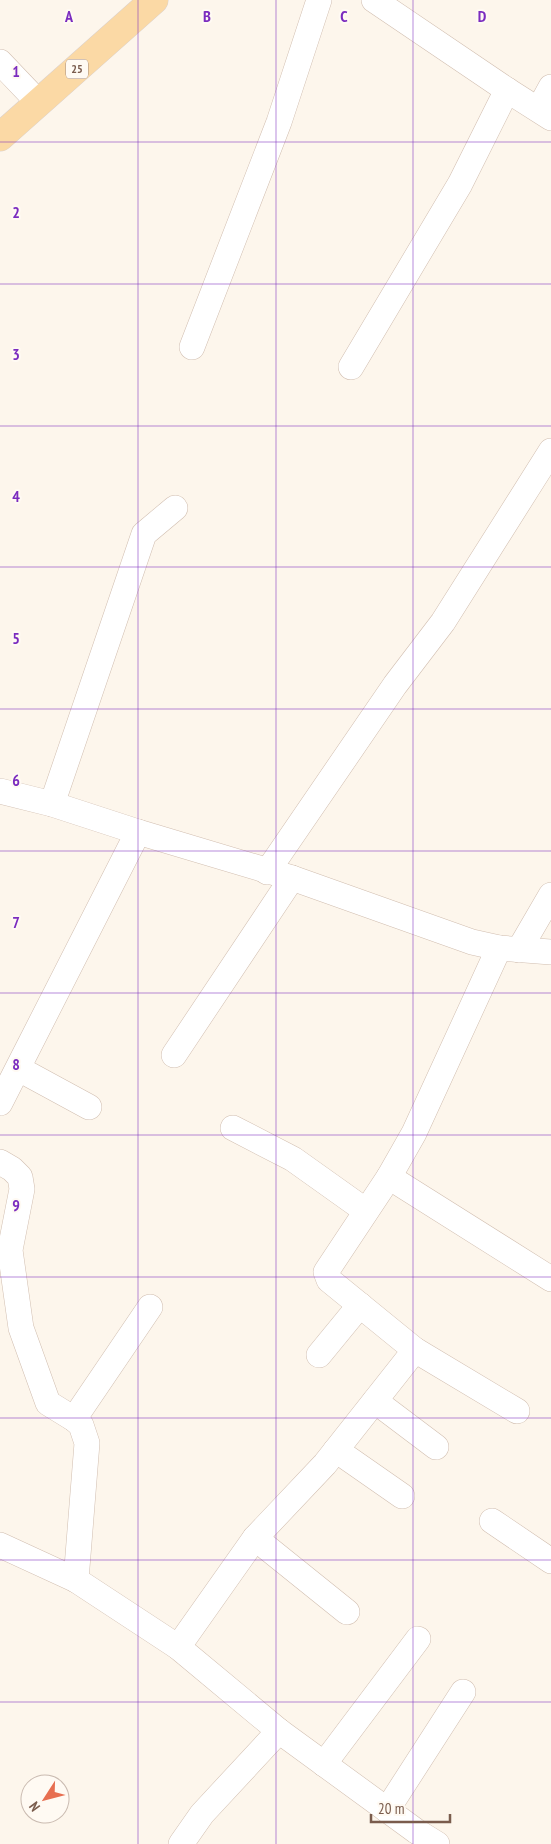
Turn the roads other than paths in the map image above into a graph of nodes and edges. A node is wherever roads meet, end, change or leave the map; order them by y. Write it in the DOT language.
graph roads {
  1 [pos="154,0"];
  2 [pos="319,0"];
  3 [pos="374,0"];
  4 [pos="0,62"];
  5 [pos="551,88"];
  6 [pos="507,90"];
  7 [pos="39,103"];
  8 [pos="545,114"];
  9 [pos="0,137"];
  10 [pos="192,347"];
  11 [pos="351,367"];
  12 [pos="551,451"];
  13 [pos="175,508"];
  14 [pos="0,791"];
  15 [pos="52,804"];
  16 [pos="138,832"];
  17 [pos="267,872"];
  18 [pos="292,878"];
  19 [pos="551,895"];
  20 [pos="509,949"];
  21 [pos="551,952"];
  22 [pos="174,1055"];
  23 [pos="19,1069"];
  24 [pos="0,1103"];
  25 [pos="89,1107"];
  26 [pos="233,1128"];
  27 [pos="0,1162"];
  28 [pos="389,1177"];
  29 [pos="366,1211"];
  30 [pos="551,1279"];
  31 [pos="360,1305"];
  32 [pos="150,1307"];
  33 [pos="415,1350"];
  34 [pos="319,1355"];
  35 [pos="374,1401"];
  36 [pos="517,1411"];
  37 [pos="74,1419"];
  38 [pos="436,1447"];
  39 [pos="336,1450"];
  40 [pos="402,1496"];
  41 [pos="492,1521"];
  42 [pos="255,1538"];
  43 [pos="0,1545"];
  44 [pos="551,1561"];
  45 [pos="76,1580"];
  46 [pos="347,1612"];
  47 [pos="418,1640"];
  48 [pos="178,1647"];
  49 [pos="463,1692"];
  50 [pos="279,1730"];
  51 [pos="324,1764"];
  52 [pos="387,1810"];
  53 [pos="181,1844"];
  54 [pos="437,1844"];
  1 -- 7 [label="main road, 25"];
  2 -- 10 [label="street"];
  3 -- 6 [label="street"];
  4 -- 7 [label="street"];
  5 -- 8 [label="street"];
  6 -- 8 [label="street"];
  6 -- 11 [label="street"];
  7 -- 9 [label="main road, 25"];
  12 -- 17 [label="street"];
  13 -- 15 [label="street"];
  14 -- 15 [label="street"];
  15 -- 16 [label="street"];
  16 -- 17 [label="street"];
  16 -- 23 [label="street"];
  17 -- 18 [label="street"];
  18 -- 20 [label="street"];
  18 -- 22 [label="street"];
  19 -- 20 [label="street"];
  20 -- 21 [label="street"];
  20 -- 28 [label="street"];
  23 -- 24 [label="street"];
  23 -- 25 [label="street"];
  26 -- 29 [label="street"];
  27 -- 37 [label="street"];
  28 -- 29 [label="street"];
  28 -- 30 [label="street"];
  29 -- 31 [label="street"];
  31 -- 33 [label="street"];
  31 -- 34 [label="street"];
  32 -- 37 [label="street"];
  33 -- 35 [label="street"];
  33 -- 36 [label="street"];
  35 -- 38 [label="street"];
  35 -- 39 [label="street"];
  37 -- 45 [label="street"];
  39 -- 40 [label="street"];
  39 -- 42 [label="street"];
  41 -- 44 [label="street"];
  42 -- 46 [label="street"];
  42 -- 48 [label="street"];
  43 -- 45 [label="street"];
  45 -- 48 [label="street"];
  47 -- 51 [label="street"];
  48 -- 50 [label="street"];
  49 -- 52 [label="street"];
  50 -- 51 [label="street"];
  50 -- 53 [label="street"];
  51 -- 52 [label="street"];
  52 -- 54 [label="street"];
}
